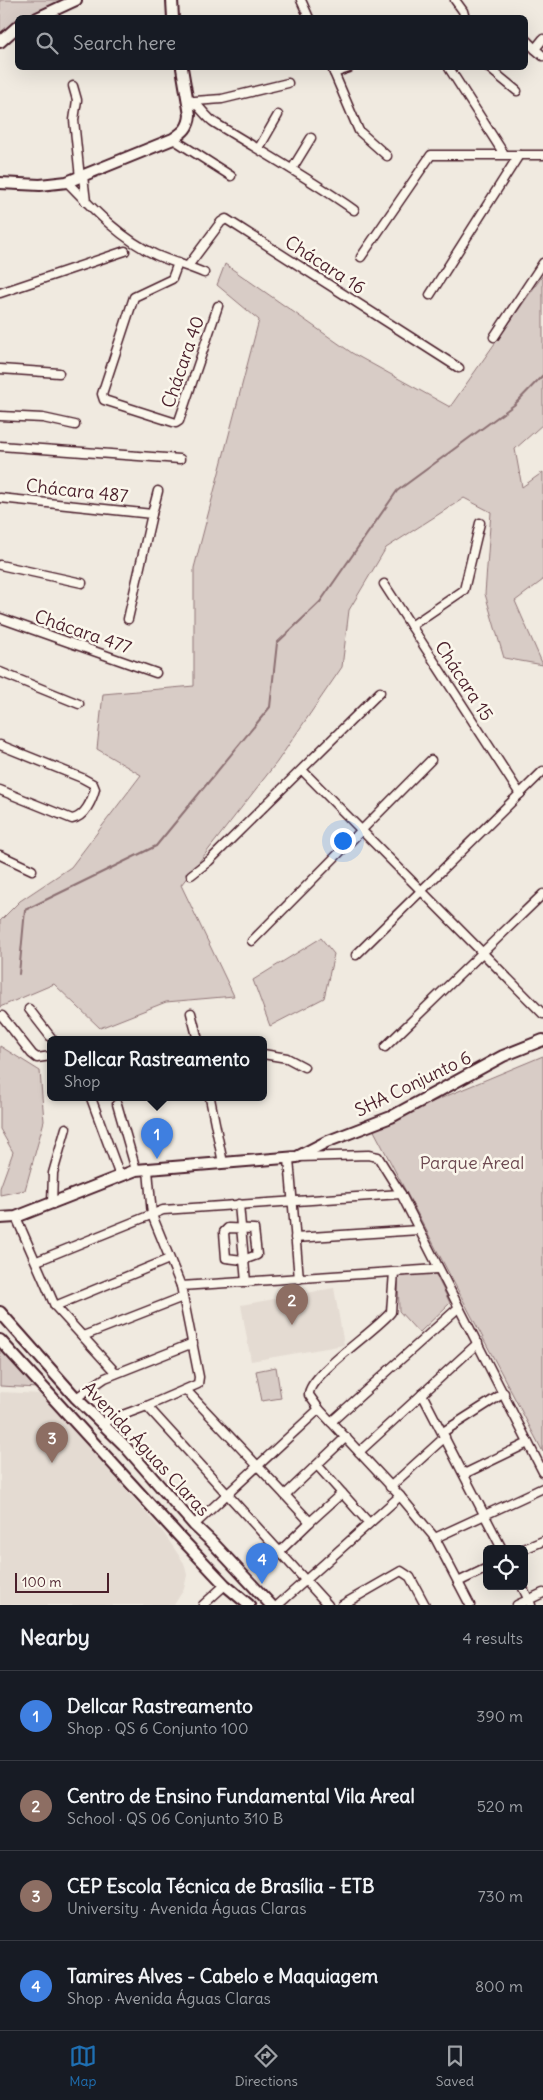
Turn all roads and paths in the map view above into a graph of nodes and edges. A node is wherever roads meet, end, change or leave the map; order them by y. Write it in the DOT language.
graph roads {
  1 [pos="76,0"];
  2 [pos="172,0"];
  3 [pos="301,0"];
  4 [pos="455,0"];
  5 [pos="43,15"];
  6 [pos="173,15"];
  7 [pos="308,15"];
  8 [pos="464,15"];
  9 [pos="15,29"];
  10 [pos="543,39"];
  11 [pos="0,42"];
  12 [pos="528,42"];
  13 [pos="535,49"];
  14 [pos="543,56"];
  15 [pos="183,70"];
  16 [pos="333,70"];
  17 [pos="450,70"];
  18 [pos="492,70"];
  19 [pos="288,83"];
  20 [pos="73,86"];
  21 [pos="517,91"];
  22 [pos="191,100"];
  23 [pos="278,115"];
  24 [pos="311,138"];
  25 [pos="173,139"];
  26 [pos="259,148"];
  27 [pos="504,154"];
  28 [pos="519,155"];
  29 [pos="543,155"];
  30 [pos="387,156"];
  31 [pos="292,169"];
  32 [pos="231,176"];
  33 [pos="81,177"];
  34 [pos="67,182"];
  35 [pos="0,184"];
  36 [pos="86,202"];
  37 [pos="354,210"];
  38 [pos="125,251"];
  39 [pos="361,257"];
  40 [pos="178,263"];
  41 [pos="543,263"];
  42 [pos="188,266"];
  43 [pos="204,272"];
  44 [pos="0,292"];
  45 [pos="430,295"];
  46 [pos="218,306"];
  47 [pos="494,337"];
  48 [pos="459,368"];
  49 [pos="0,369"];
  50 [pos="59,373"];
  51 [pos="0,416"];
  52 [pos="75,425"];
  53 [pos="0,446"];
  54 [pos="180,459"];
  55 [pos="158,491"];
  56 [pos="0,498"];
  57 [pos="152,514"];
  58 [pos="480,523"];
  59 [pos="0,565"];
  60 [pos="82,584"];
  61 [pos="384,584"];
  62 [pos="0,618"];
  63 [pos="128,619"];
  64 [pos="411,626"];
  65 [pos="0,672"];
  66 [pos="156,673"];
  67 [pos="380,692"];
  68 [pos="79,704"];
  69 [pos="0,745"];
  70 [pos="431,760"];
  71 [pos="302,770"];
  72 [pos="543,771"];
  73 [pos="0,790"];
  74 [pos="520,794"];
  75 [pos="361,832"];
  76 [pos="0,855"];
  77 [pos="32,870"];
  78 [pos="191,875"];
  79 [pos="421,891"];
  80 [pos="543,894"];
  81 [pos="252,942"];
  82 [pos="484,954"];
  83 [pos="356,955"];
  84 [pos="29,1009"];
  85 [pos="191,1013"];
  86 [pos="543,1014"];
  87 [pos="2,1016"];
  88 [pos="49,1036"];
  89 [pos="197,1036"];
  90 [pos="543,1040"];
  91 [pos="385,1048"];
  92 [pos="267,1055"];
  93 [pos="47,1057"];
  94 [pos="304,1067"];
  95 [pos="92,1101"];
  96 [pos="211,1101"];
  97 [pos="117,1104"];
  98 [pos="66,1128"];
  99 [pos="293,1158"];
  100 [pos="223,1164"];
  101 [pos="136,1170"];
  102 [pos="148,1170"];
  103 [pos="120,1176"];
  104 [pos="401,1194"];
  105 [pos="294,1200"];
  106 [pos="52,1204"];
  107 [pos="239,1204"];
  108 [pos="152,1215"];
  109 [pos="16,1217"];
  110 [pos="0,1218"];
  111 [pos="240,1228"];
  112 [pos="419,1230"];
  113 [pos="295,1238"];
  114 [pos="169,1259"];
  115 [pos="244,1260"];
  116 [pos="37,1261"];
  117 [pos="438,1269"];
  118 [pos="394,1272"];
  119 [pos="299,1279"];
  120 [pos="246,1282"];
  121 [pos="181,1286"];
  122 [pos="183,1297"];
  123 [pos="55,1306"];
  124 [pos="458,1308"];
  125 [pos="0,1312"];
  126 [pos="83,1336"];
  127 [pos="0,1340"];
  128 [pos="193,1343"];
  129 [pos="478,1344"];
  130 [pos="116,1373"];
  131 [pos="186,1390"];
  132 [pos="504,1393"];
  133 [pos="422,1394"];
  134 [pos="76,1398"];
  135 [pos="147,1406"];
  136 [pos="319,1409"];
  137 [pos="331,1422"];
  138 [pos="101,1423"];
  139 [pos="444,1434"];
  140 [pos="346,1437"];
  141 [pos="528,1443"];
  142 [pos="123,1444"];
  143 [pos="359,1452"];
  144 [pos="107,1456"];
  145 [pos="317,1465"];
  146 [pos="257,1467"];
  147 [pos="144,1470"];
  148 [pos="543,1472"];
  149 [pos="464,1474"];
  150 [pos="129,1482"];
  151 [pos="390,1487"];
  152 [pos="543,1488"];
  153 [pos="342,1493"];
  154 [pos="228,1494"];
  155 [pos="285,1495"];
  156 [pos="400,1496"];
  157 [pos="484,1515"];
  158 [pos="310,1522"];
  159 [pos="369,1523"];
  160 [pos="194,1525"];
  161 [pos="435,1538"];
  162 [pos="543,1541"];
  163 [pos="500,1545"];
  164 [pos="528,1548"];
  165 [pos="279,1552"];
  166 [pos="483,1570"];
  167 [pos="307,1580"];
  168 [pos="458,1582"];
  169 [pos="225,1584"];
  170 [pos="524,1590"];
  171 [pos="543,1593"];
  172 [pos="530,1602"];
  173 [pos="203,1605"];
  174 [pos="249,1605"];
  175 [pos="271,1605"];
  176 [pos="278,1605"];
  177 [pos="328,1605"];
  178 [pos="342,1605"];
  179 [pos="424,1605"];
  180 [pos="470,1605"];
  181 [pos="517,1605"];
  1 -- 5 [label="street"];
  2 -- 6 [label="street"];
  3 -- 7 [label="street"];
  4 -- 8 [label="street"];
  9 -- 11 [label="street"];
  10 -- 13 [label="street"];
  12 -- 13 [label="street"];
  13 -- 14 [label="street"];
  15 -- 22 [label="street"];
  16 -- 30 [label="street"];
  17 -- 27 [label="street"];
  18 -- 21 [label="street"];
  19 -- 22 [label="street"];
  20 -- 33 [label="street"];
  22 -- 25 [label="street"];
  22 -- 26 [label="street"];
  23 -- 26 [label="street"];
  24 -- 31 [label="street"];
  25 -- 32 [label="street"];
  25 -- 33 [label="street"];
  26 -- 31 [label="street"];
  27 -- 28 [label="street"];
  27 -- 39 [label="street"];
  28 -- 29 [label="street"];
  28 -- 45 [label="street"];
  31 -- 37 [label="street"];
  33 -- 34 [label="street"];
  33 -- 36 [label="street"];
  34 -- 35 [label="street"];
  34 -- 36 [label="street"];
  36 -- 40 [label="street"];
  38 -- 44 [label="street"];
  40 -- 42 [label="street"];
  40 -- 46 [label="street, Chácara 40"];
  41 -- 47 [label="street"];
  42 -- 43 [label="street"];
  42 -- 48 [label="street, Chácara 16"];
  49 -- 50 [label="street"];
  51 -- 52 [label="street"];
  53 -- 54 [label="street"];
  55 -- 57 [label="street, Chácara 487"];
  56 -- 57 [label="street, Chácara 487"];
  57 -- 63 [label="street, Chácara 487"];
  58 -- 64 [label="street"];
  59 -- 60 [label="street"];
  61 -- 64 [label="street, Chácara 15"];
  62 -- 66 [label="street, Chácara 477"];
  64 -- 74 [label="street, Chácara 15"];
  65 -- 68 [label="street"];
  67 -- 71 [label="street"];
  69 -- 73 [label="street"];
  70 -- 75 [label="street"];
  71 -- 75 [label="street"];
  71 -- 78 [label="street"];
  72 -- 74 [label="street"];
  74 -- 79 [label="street"];
  75 -- 79 [label="street"];
  75 -- 81 [label="street"];
  76 -- 77 [label="street"];
  79 -- 82 [label="street"];
  79 -- 83 [label="street"];
  80 -- 82 [label="street"];
  82 -- 86 [label="street"];
  82 -- 91 [label="street"];
  84 -- 88 [label="street"];
  85 -- 89 [label="street"];
  87 -- 93 [label="street"];
  90 -- 99 [label="street, SHA Conjunto 6"];
  92 -- 94 [label="street"];
  95 -- 103 [label="street"];
  96 -- 100 [label="street"];
  97 -- 101 [label="street"];
  98 -- 106 [label="street"];
  99 -- 100 [label="street"];
  99 -- 104 [label="street"];
  99 -- 105 [label="street"];
  100 -- 102 [label="street"];
  101 -- 102 [label="street"];
  101 -- 103 [label="street"];
  102 -- 108 [label="street"];
  103 -- 106 [label="street"];
  104 -- 105 [label="street"];
  104 -- 112 [label="street"];
  105 -- 107 [label="street"];
  105 -- 113 [label="street"];
  106 -- 109 [label="street"];
  107 -- 108 [label="street"];
  107 -- 111 [label="street"];
  108 -- 114 [label="street"];
  108 -- 116 [label="street"];
  109 -- 110 [label="street"];
  109 -- 116 [label="street"];
  111 -- 115 [label="street"];
  111 -- 115 [label="street"];
  111 -- 115 [label="street"];
  112 -- 113 [label="street"];
  112 -- 117 [label="street"];
  113 -- 119 [label="street"];
  114 -- 121 [label="street"];
  114 -- 123 [label="street"];
  115 -- 120 [label="street"];
  116 -- 123 [label="street"];
  117 -- 118 [label="street"];
  117 -- 124 [label="street"];
  118 -- 119 [label="street"];
  118 -- 136 [label="street"];
  119 -- 120 [label="street"];
  120 -- 121 [label="street"];
  121 -- 122 [label="street"];
  122 -- 126 [label="street"];
  122 -- 128 [label="street"];
  123 -- 126 [label="street"];
  124 -- 129 [label="street"];
  124 -- 137 [label="street"];
  125 -- 134 [label="street, Avenida Águas Claras"];
  126 -- 130 [label="street"];
  127 -- 144 [label="street, Avenida Águas Claras"];
  128 -- 130 [label="street"];
  128 -- 131 [label="street"];
  129 -- 132 [label="street"];
  129 -- 133 [label="street"];
  130 -- 134 [label="street"];
  131 -- 135 [label="street"];
  131 -- 146 [label="street"];
  132 -- 139 [label="street"];
  132 -- 141 [label="street"];
  133 -- 139 [label="street"];
  133 -- 143 [label="street"];
  134 -- 138 [label="street, Avenida Águas Claras"];
  135 -- 138 [label="street"];
  135 -- 154 [label="street"];
  136 -- 137 [label="street"];
  136 -- 146 [label="street"];
  137 -- 140 [label="street"];
  138 -- 142 [label="street, Avenida Águas Claras"];
  139 -- 149 [label="street"];
  139 -- 151 [label="street"];
  140 -- 143 [label="street"];
  140 -- 145 [label="street"];
  141 -- 148 [label="street"];
  141 -- 149 [label="street"];
  142 -- 144 [label="street"];
  142 -- 147 [label="street, Avenida Águas Claras"];
  143 -- 151 [label="street"];
  144 -- 150 [label="street, Avenida Águas Claras"];
  145 -- 153 [label="street"];
  145 -- 155 [label="street"];
  146 -- 154 [label="street"];
  146 -- 155 [label="street"];
  147 -- 150 [label="street"];
  147 -- 160 [label="street, Avenida Águas Claras"];
  149 -- 157 [label="street"];
  150 -- 169 [label="street, Avenida Águas Claras"];
  151 -- 156 [label="street"];
  152 -- 157 [label="street"];
  153 -- 158 [label="street"];
  153 -- 159 [label="street"];
  154 -- 160 [label="street"];
  154 -- 165 [label="street"];
  155 -- 158 [label="street"];
  156 -- 159 [label="street"];
  156 -- 161 [label="street"];
  157 -- 161 [label="street"];
  157 -- 163 [label="street"];
  158 -- 165 [label="street"];
  159 -- 167 [label="street"];
  160 -- 175 [label="street, Avenida Águas Claras"];
  161 -- 168 [label="street"];
  162 -- 164 [label="street"];
  165 -- 167 [label="street"];
  166 -- 168 [label="street"];
  167 -- 176 [label="street"];
  167 -- 177 [label="street"];
  168 -- 180 [label="street"];
  169 -- 173 [label="street"];
  169 -- 174 [label="street, Avenida Águas Claras"];
  170 -- 172 [label="street"];
  171 -- 172 [label="street"];
  172 -- 181 [label="street"];
  178 -- 179 [label="street"];
}
